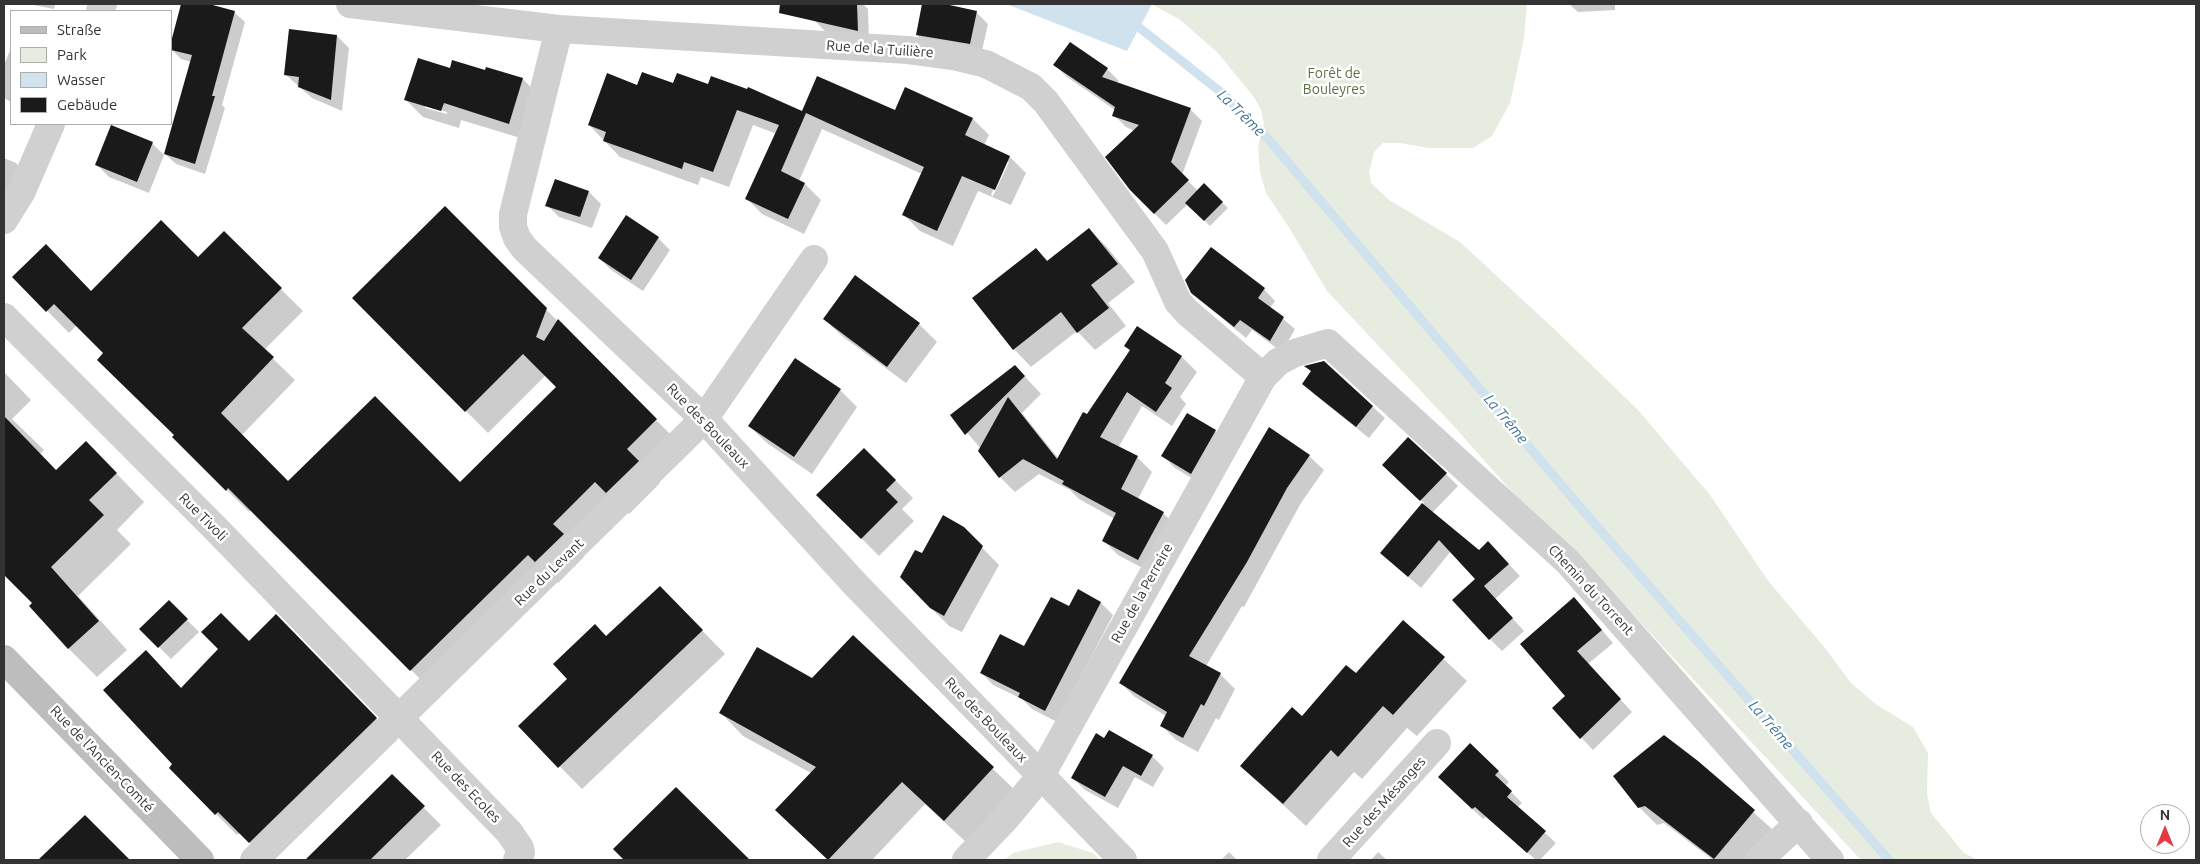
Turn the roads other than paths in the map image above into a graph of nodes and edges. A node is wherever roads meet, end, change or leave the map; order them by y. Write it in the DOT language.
graph roads {
  1 [pos="350,4"];
  2 [pos="559,29"];
  3 [pos="51,125"];
  4 [pos="4,220"];
  5 [pos="814,259"];
  6 [pos="4,317"];
  7 [pos="1328,343"];
  8 [pos="1262,377"];
  9 [pos="704,419"];
  10 [pos="4,659"];
  11 [pos="400,719"];
  12 [pos="1437,743"];
  13 [pos="1040,777"];
  14 [pos="1798,823"];
  15 [pos="200,860"];
  16 [pos="254,860"];
  17 [pos="517,860"];
  18 [pos="966,860"];
  19 [pos="1123,860"];
  20 [pos="1331,860"];
  21 [pos="1759,860"];
  22 [pos="1830,860"];
  1 -- 2 [label="street, Rue de la Tuilière"];
  2 -- 8 [label="street, Rue de la Tuilière"];
  2 -- 9 [label="street, Rue des Bouleaux"];
  3 -- 4 [label="street"];
  5 -- 9 [label="street, Rue du Levant"];
  6 -- 11 [label="street, Rue Tivoli"];
  7 -- 8 [label="street, Rue de la Perreire"];
  7 -- 14 [label="street, Chemin du Torrent"];
  8 -- 13 [label="street, Rue de la Perreire"];
  9 -- 11 [label="street, Rue du Levant"];
  9 -- 13 [label="street, Rue des Bouleaux"];
  10 -- 15 [label="main road, Rue de l'Ancien-Comté"];
  11 -- 16 [label="street, Rue du Levant"];
  11 -- 17 [label="street, Rue des Ecoles"];
  12 -- 20 [label="street, Rue des Mésanges"];
  13 -- 18 [label="street, Rue de la Perreire"];
  13 -- 19 [label="street, Rue des Bouleaux"];
  14 -- 21 [label="street"];
  14 -- 22 [label="street, Chemin du Torrent"];
}
